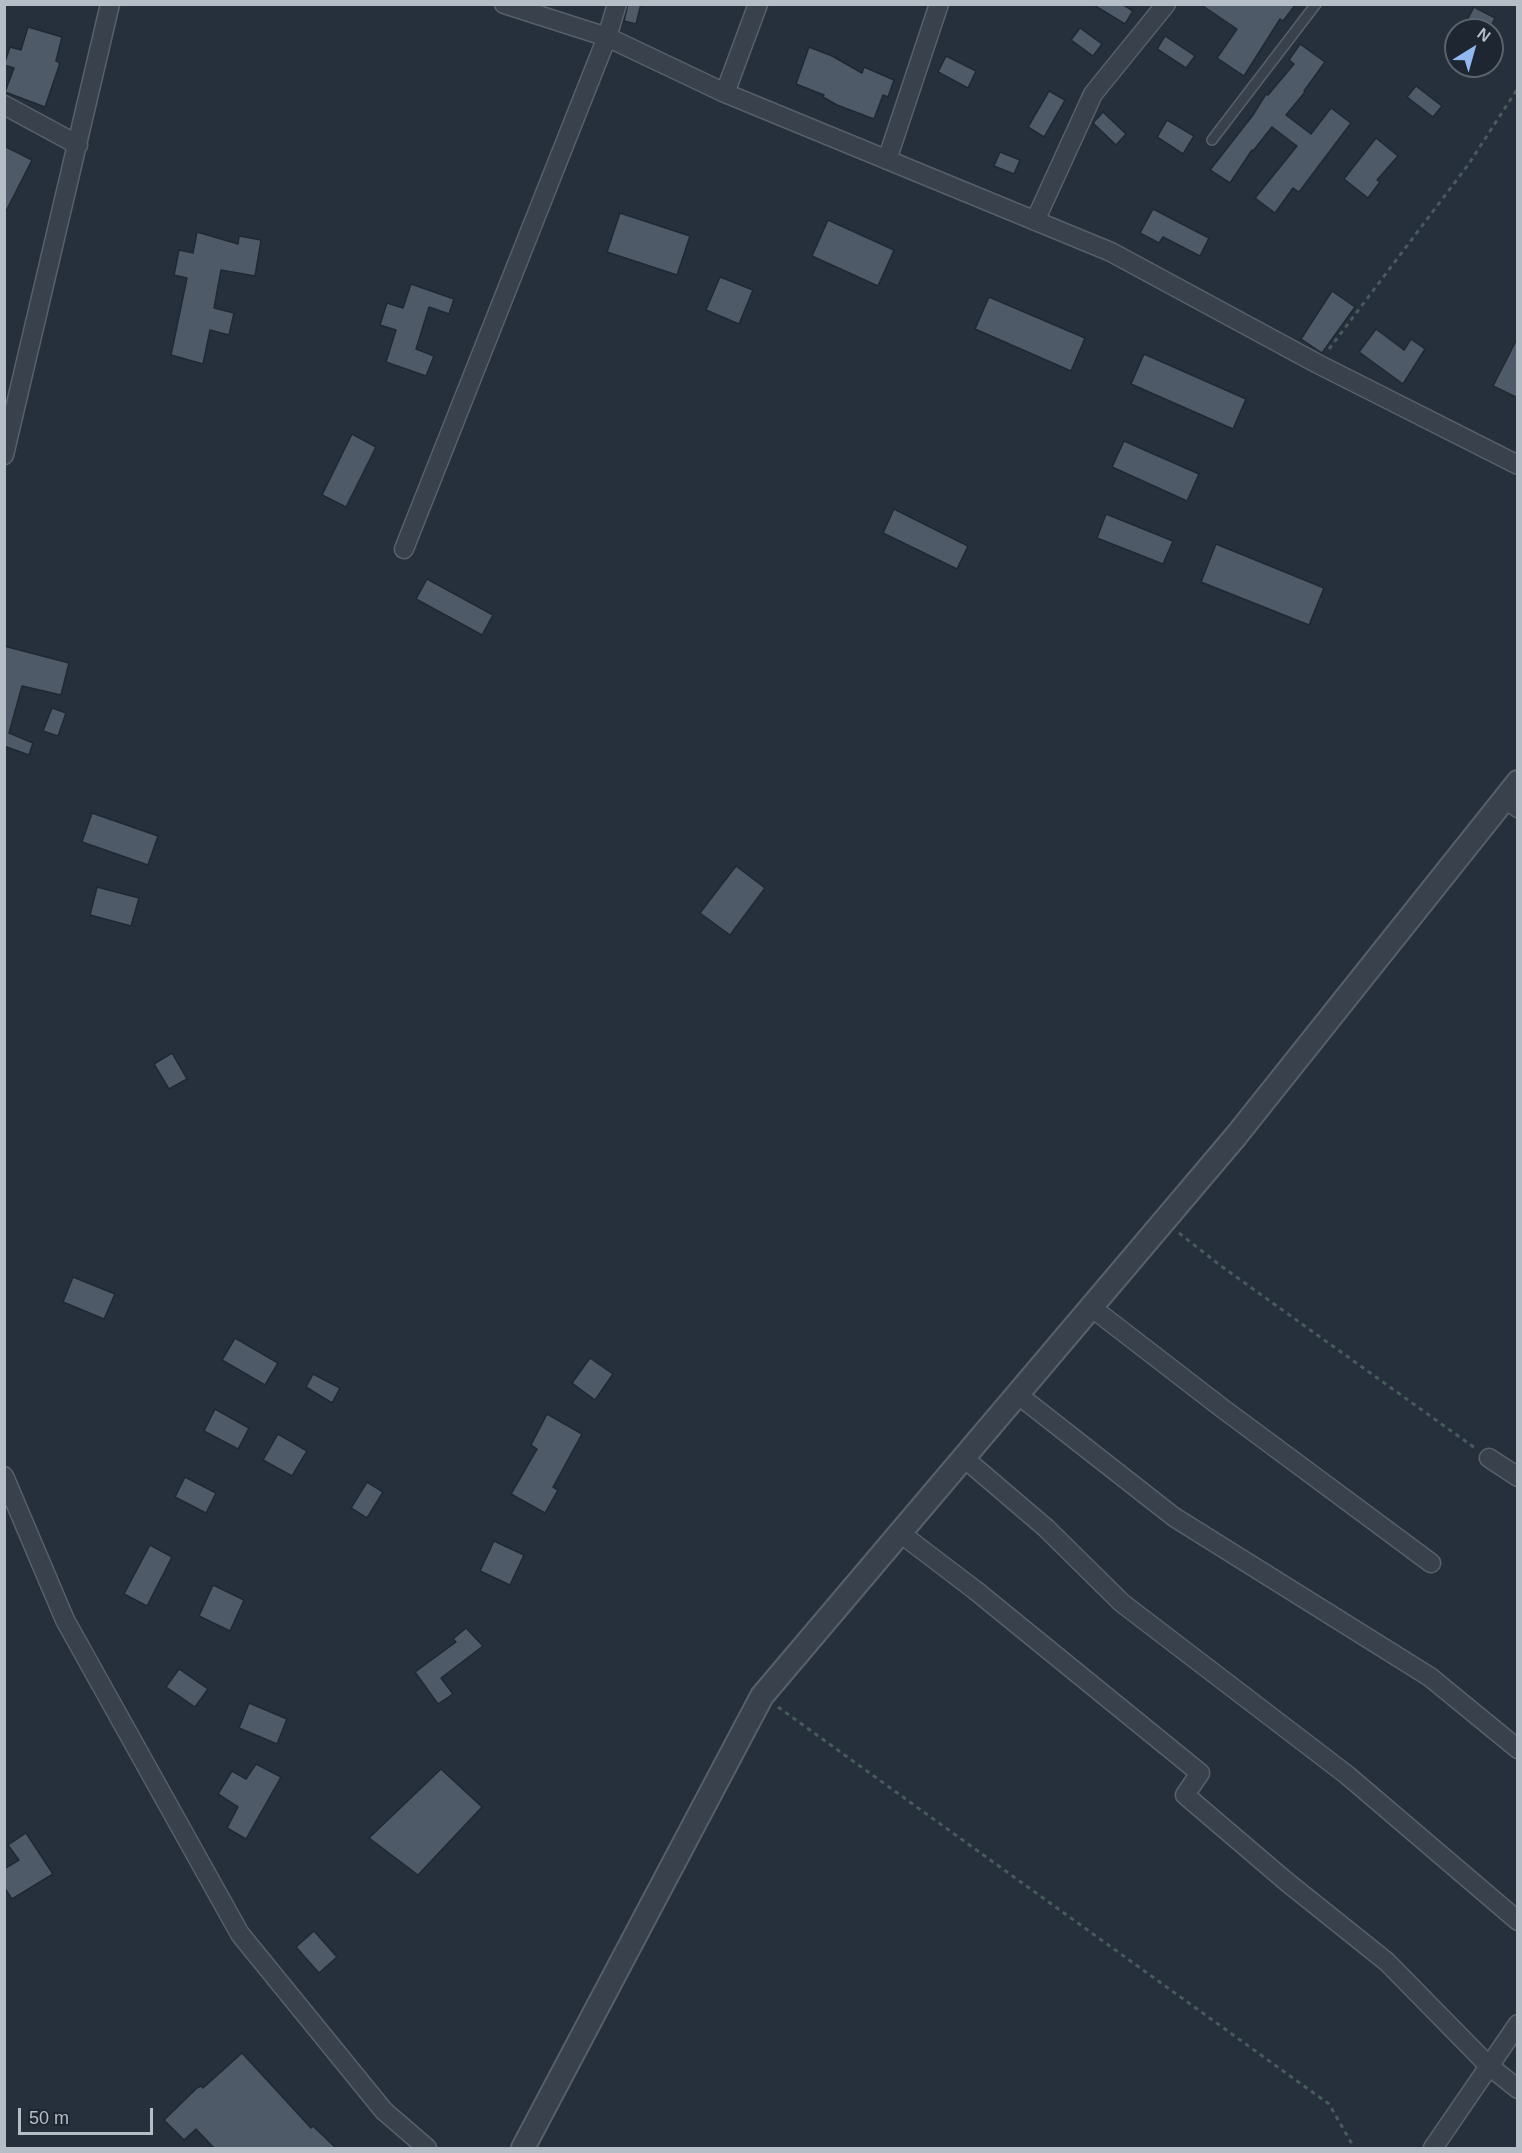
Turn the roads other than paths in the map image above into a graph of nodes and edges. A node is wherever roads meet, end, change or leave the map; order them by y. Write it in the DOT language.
graph roads {
  1 [pos="110,4"];
  2 [pos="504,4"];
  3 [pos="617,4"];
  4 [pos="758,4"];
  5 [pos="939,4"];
  6 [pos="1166,4"];
  7 [pos="1316,4"];
  8 [pos="607,38"];
  9 [pos="725,93"];
  10 [pos="4,105"];
  11 [pos="1212,140"];
  12 [pos="78,145"];
  13 [pos="887,160"];
  14 [pos="1035,221"];
  15 [pos="4,455"];
  16 [pos="1518,465"];
  17 [pos="404,549"];
  18 [pos="1513,796"];
  19 [pos="1091,1307"];
  20 [pos="1017,1395"];
  21 [pos="964,1458"];
  22 [pos="1489,1458"];
  23 [pos="4,1476"];
  24 [pos="1518,1477"];
  25 [pos="900,1533"];
  26 [pos="1431,1563"];
  27 [pos="1518,1749"];
  28 [pos="1518,1921"];
  29 [pos="1518,2024"];
  30 [pos="1488,2065"];
  31 [pos="1518,2089"];
  32 [pos="427,2148"];
  33 [pos="523,2148"];
  34 [pos="1433,2148"];
  1 -- 12 [label="street"];
  2 -- 8 [label="street"];
  3 -- 8 [label="street"];
  4 -- 9 [label="street"];
  5 -- 13 [label="street"];
  6 -- 14 [label="street"];
  7 -- 11 [label="lane"];
  8 -- 9 [label="street"];
  8 -- 17 [label="street"];
  9 -- 13 [label="street"];
  10 -- 12 [label="street"];
  12 -- 15 [label="street"];
  13 -- 14 [label="street"];
  14 -- 16 [label="street"];
  18 -- 19 [label="street"];
  19 -- 20 [label="street"];
  19 -- 26 [label="street"];
  20 -- 21 [label="street"];
  20 -- 27 [label="street"];
  21 -- 25 [label="street"];
  21 -- 28 [label="street"];
  22 -- 24 [label="street"];
  23 -- 32 [label="street"];
  25 -- 30 [label="street"];
  25 -- 33 [label="street"];
  29 -- 30 [label="street"];
  30 -- 31 [label="street"];
  30 -- 34 [label="street"];
}
